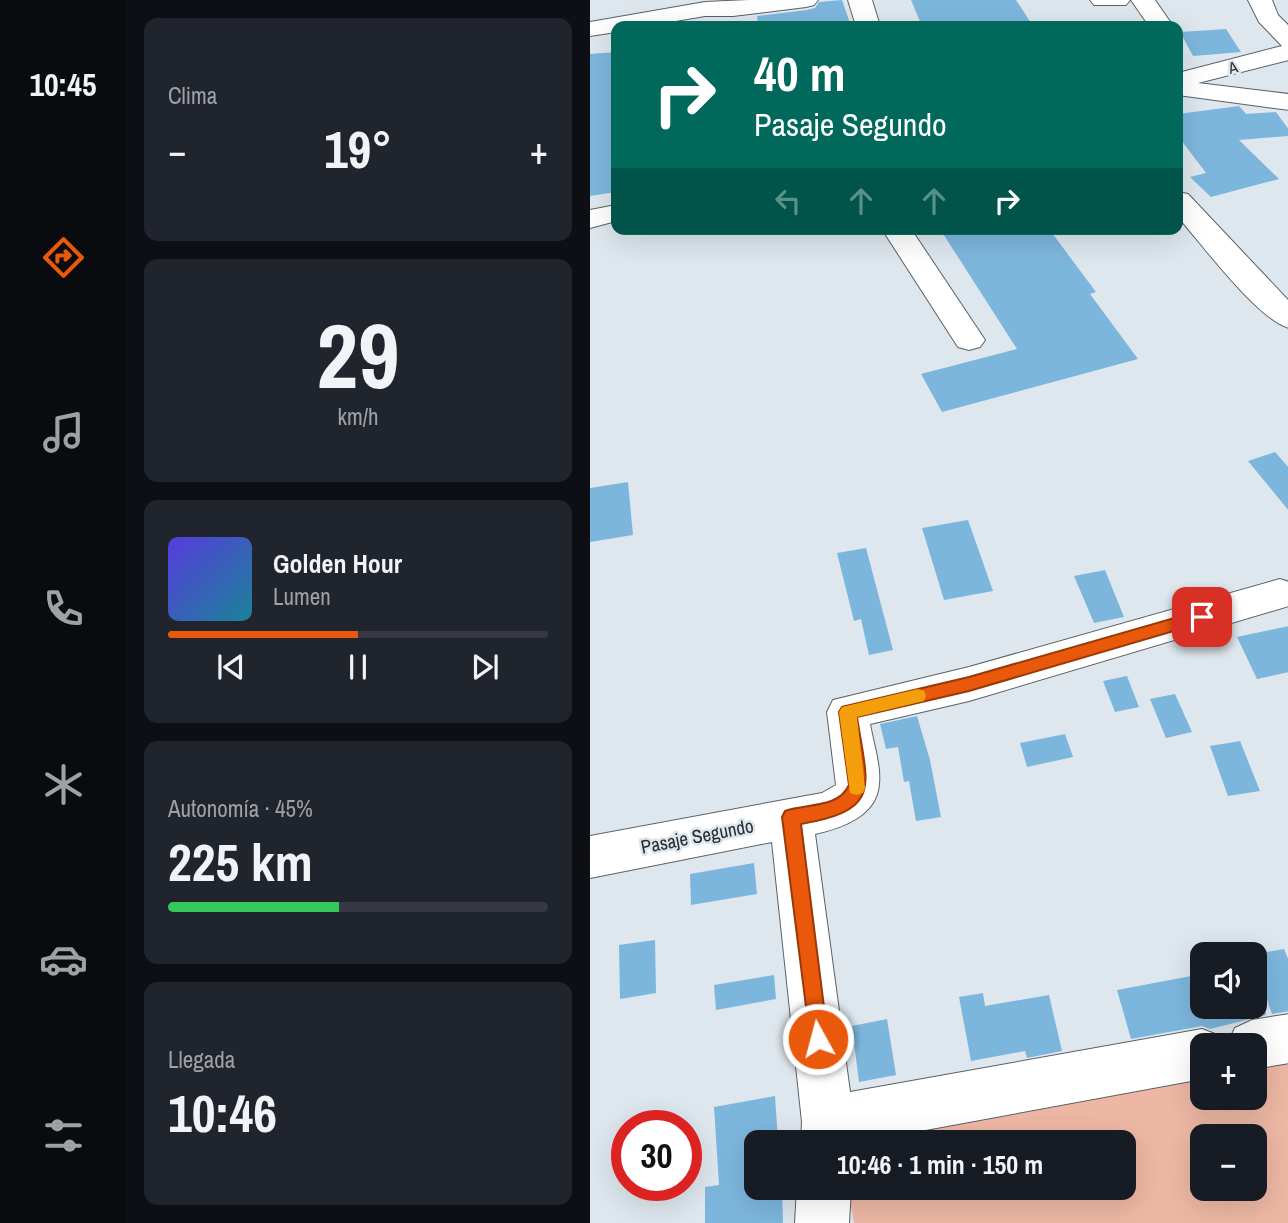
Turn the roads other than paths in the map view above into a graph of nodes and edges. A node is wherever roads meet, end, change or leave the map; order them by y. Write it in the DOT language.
graph roads {
  1 [pos="805,0"];
  2 [pos="860,0"];
  3 [pos="1102,0"];
  4 [pos="1118,0"];
  5 [pos="1143,0"];
  6 [pos="1260,0"];
  7 [pos="735,18"];
  8 [pos="636,21"];
  9 [pos="866,21"];
  10 [pos="1158,21"];
  11 [pos="611,25"];
  12 [pos="590,29"];
  13 [pos="1288,41"];
  14 [pos="1288,52"];
  15 [pos="1184,77"];
  16 [pos="1288,102"];
  17 [pos="1183,206"];
  18 [pos="611,214"];
  19 [pos="590,219"];
  20 [pos="900,235"];
  21 [pos="1288,318"];
  22 [pos="969,340"];
  23 [pos="1280,594"];
  24 [pos="791,817"];
  25 [pos="590,857"];
  26 [pos="1288,1038"];
  27 [pos="1267,1042"];
  28 [pos="1190,1057"];
  29 [pos="828,1130"];
  30 [pos="838,1130"];
  31 [pos="823,1200"];
  32 [pos="822,1223"];
  1 -- 7 [label="street"];
  2 -- 9 [label="street"];
  3 -- 4 [label="street"];
  5 -- 10 [label="street"];
  6 -- 13 [label="street"];
  7 -- 8 [label="street"];
  11 -- 12 [label="street"];
  14 -- 15 [label="street, A"];
  15 -- 16 [label="street"];
  17 -- 21 [label="street"];
  18 -- 19 [label="street"];
  20 -- 22 [label="street"];
  23 -- 24 [label="street, Pasaje Segundo"];
  24 -- 25 [label="street, Pasaje Segundo"];
  24 -- 29 [label="street"];
  26 -- 27 [label="street"];
  28 -- 30 [label="street"];
  31 -- 32 [label="street"];
}
